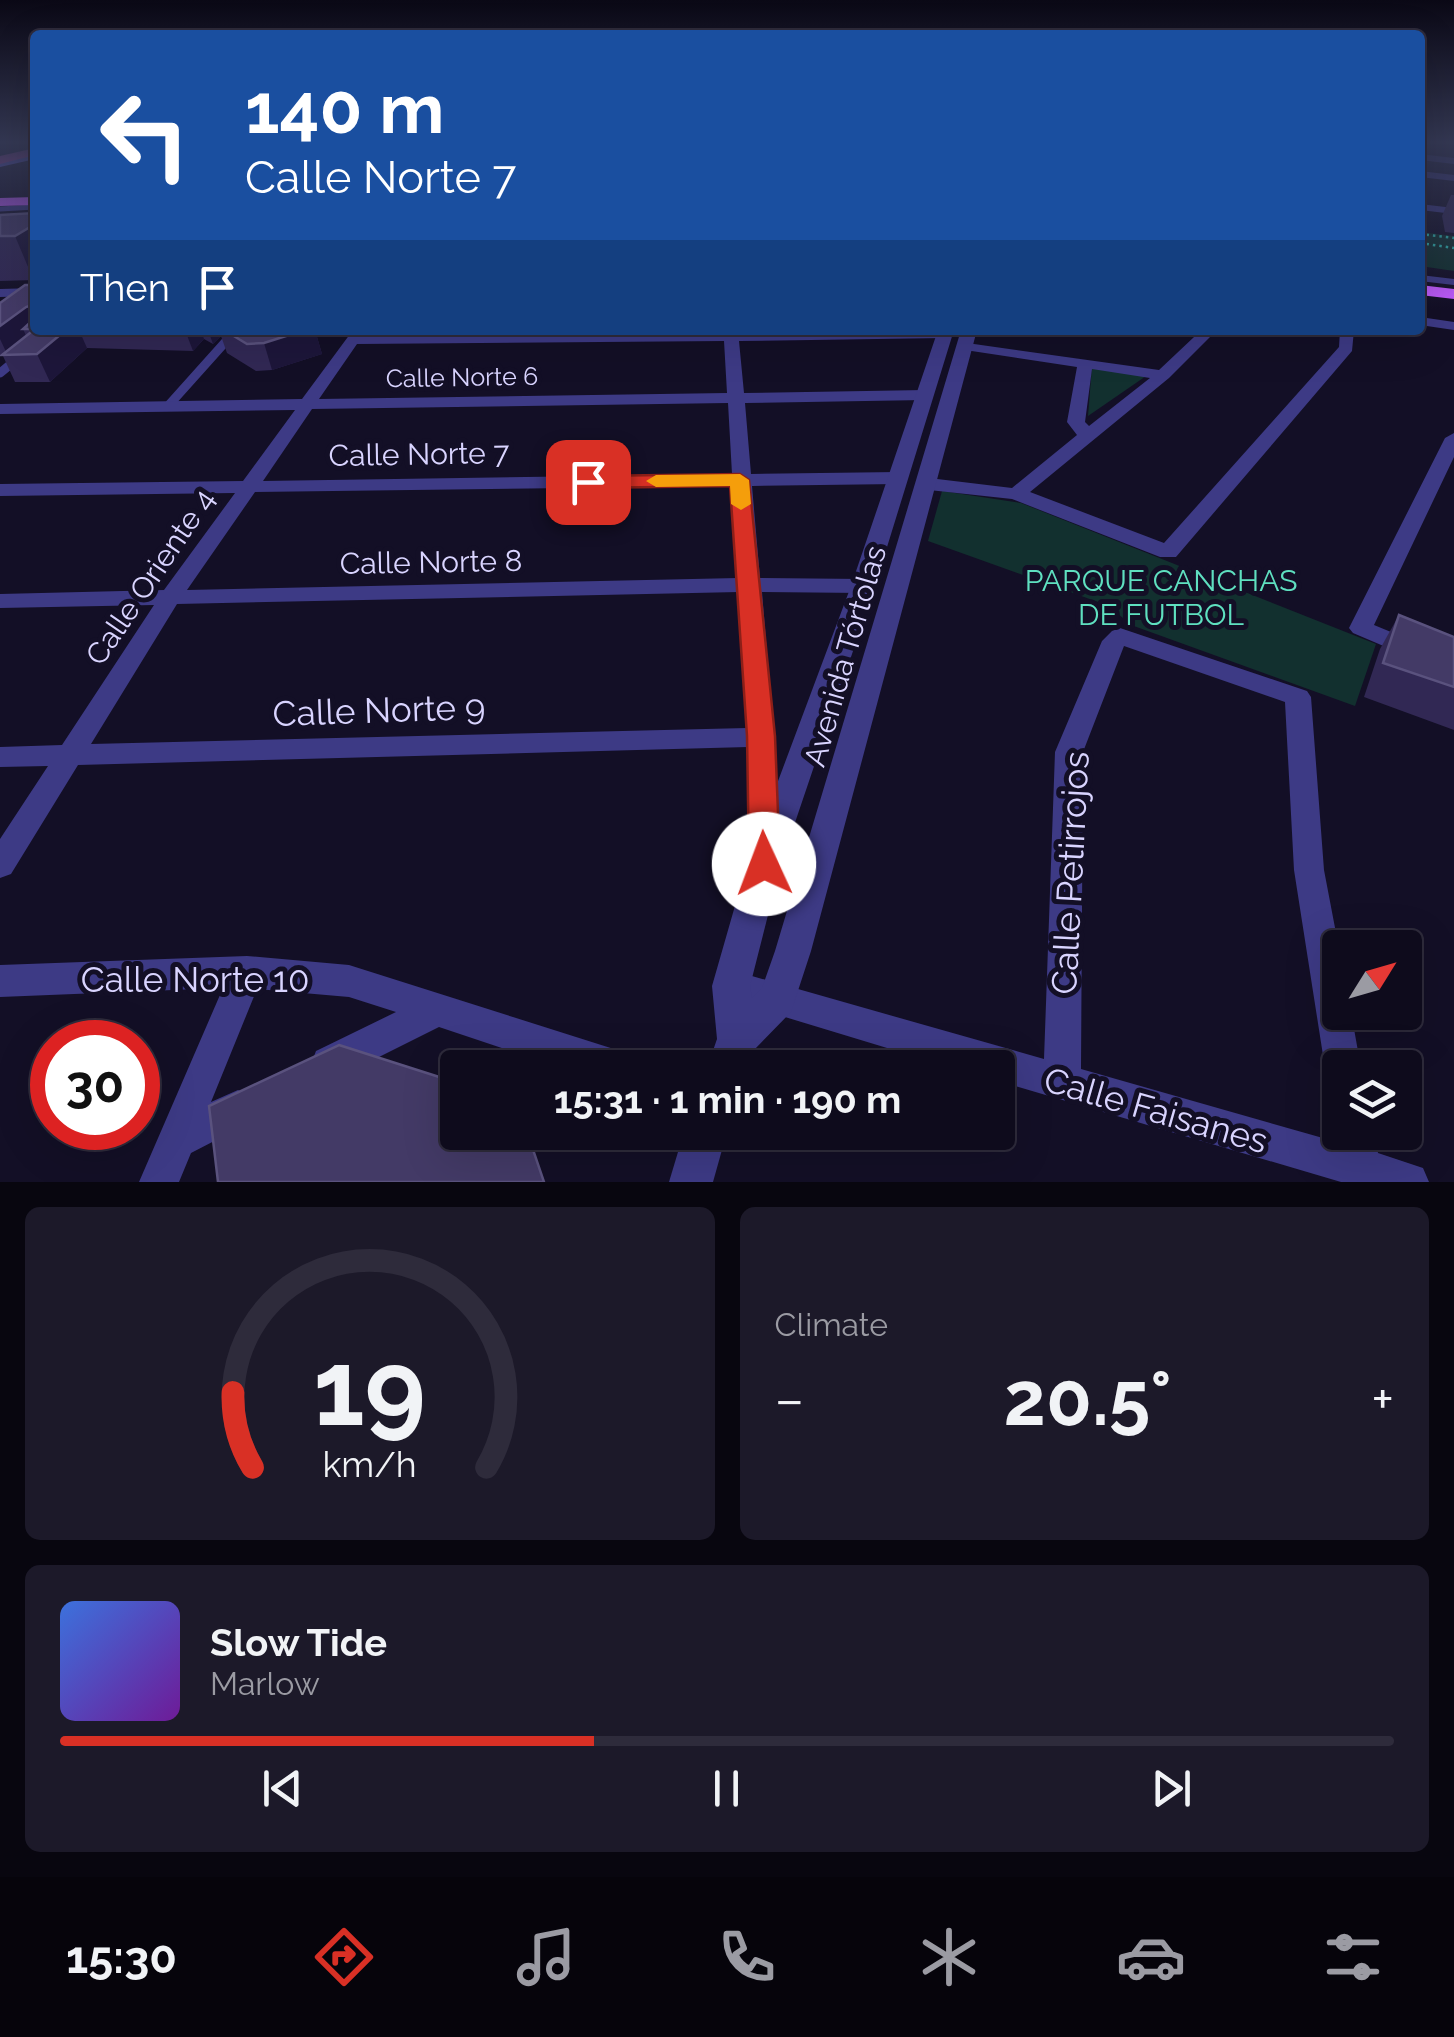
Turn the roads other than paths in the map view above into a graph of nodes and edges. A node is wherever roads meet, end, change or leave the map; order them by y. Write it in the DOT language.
graph roads {
  1 [pos="30,205"];
  2 [pos="0,206"];
  3 [pos="1425,208"];
  4 [pos="1454,211"];
  5 [pos="30,218"];
  6 [pos="0,220"];
  7 [pos="1425,281"];
  8 [pos="1454,284"];
  9 [pos="1425,291"];
  10 [pos="0,293"];
  11 [pos="1454,294"];
  12 [pos="30,295"];
  13 [pos="30,299"];
  14 [pos="12,313"];
  15 [pos="1425,322"];
  16 [pos="1454,326"];
  17 [pos="232,335"];
  18 [pos="356,335"];
  19 [pos="731,335"];
  20 [pos="956,335"];
  21 [pos="1205,335"];
  22 [pos="1347,335"];
  23 [pos="24,354"];
  24 [pos="1085,363"];
  25 [pos="0,372"];
  26 [pos="1163,375"];
  27 [pos="924,395"];
  28 [pos="734,399"];
  29 [pos="305,404"];
  30 [pos="168,406"];
  31 [pos="0,408"];
  32 [pos="1087,436"];
  33 [pos="1454,438"];
  34 [pos="898,478"];
  35 [pos="740,480"];
  36 [pos="929,484"];
  37 [pos="248,486"];
  38 [pos="0,490"];
  39 [pos="1016,494"];
  40 [pos="747,584"];
  41 [pos="863,586"];
  42 [pos="170,598"];
  43 [pos="0,600"];
  44 [pos="1454,668"];
  45 [pos="761,736"];
  46 [pos="68,756"];
  47 [pos="0,757"];
  48 [pos="764,864"];
  49 [pos="0,865"];
  50 [pos="247,972"];
  51 [pos="0,981"];
  52 [pos="731,986"];
  53 [pos="777,999"];
  54 [pos="437,1010"];
  55 [pos="561,1050"];
  56 [pos="732,1050"];
  57 [pos="734,1050"];
  58 [pos="1340,1050"];
  59 [pos="297,1080"];
  60 [pos="1062,1084"];
  61 [pos="262,1098"];
  62 [pos="174,1142"];
  63 [pos="1322,1142"];
  64 [pos="701,1150"];
  65 [pos="1358,1150"];
  66 [pos="159,1182"];
  67 [pos="692,1182"];
  68 [pos="1409,1182"];
  1 -- 2 [label="main road"];
  3 -- 4 [label="street"];
  5 -- 6 [label="street"];
  7 -- 8 [label="lane"];
  9 -- 11 [label="main road"];
  10 -- 12 [label="street"];
  13 -- 14 [label="street"];
  15 -- 16 [label="street"];
  17 -- 30 [label="lane"];
  18 -- 29 [label="street, Calle Oriente 4"];
  19 -- 28 [label="street"];
  20 -- 24 [label="street"];
  20 -- 27 [label="street, Avenida Tórtolas"];
  20 -- 36 [label="street, Avenida Tórtolas"];
  21 -- 26 [label="street"];
  22 -- 39 [label="street"];
  23 -- 25 [label="lane"];
  24 -- 26 [label="street"];
  24 -- 32 [label="street"];
  26 -- 32 [label="street"];
  27 -- 28 [label="street, Calle Norte 6"];
  27 -- 34 [label="street, Avenida Tórtolas"];
  28 -- 29 [label="street, Calle Norte 6"];
  28 -- 35 [label="street"];
  29 -- 30 [label="street, Calle Norte 6"];
  29 -- 37 [label="street, Calle Oriente 4"];
  30 -- 31 [label="street, Calle Norte 6"];
  32 -- 39 [label="street"];
  33 -- 44 [label="street"];
  34 -- 35 [label="street, Calle Norte 7"];
  34 -- 41 [label="street, Avenida Tórtolas"];
  35 -- 37 [label="street, Calle Norte 7"];
  35 -- 40 [label="street"];
  36 -- 39 [label="street"];
  36 -- 53 [label="street, Avenida Tórtolas"];
  37 -- 38 [label="street, Calle Norte 7"];
  37 -- 42 [label="street, Calle Oriente 4"];
  40 -- 41 [label="street, Calle Norte 8"];
  40 -- 42 [label="street, Calle Norte 8"];
  40 -- 45 [label="street"];
  41 -- 48 [label="street, Avenida Tórtolas"];
  42 -- 43 [label="street, Calle Norte 8"];
  42 -- 46 [label="street, Calle Oriente 4"];
  45 -- 46 [label="street, Calle Norte 9"];
  45 -- 48 [label="street"];
  46 -- 47 [label="street, Calle Norte 9"];
  46 -- 49 [label="street, Calle Oriente 4"];
  48 -- 52 [label="street, Avenida Tórtolas"];
  50 -- 51 [label="street, Calle Norte 10"];
  50 -- 54 [label="street, Calle Norte 10"];
  50 -- 62 [label="street"];
  52 -- 53 [label="street, Calle Faisanes"];
  52 -- 56 [label="street"];
  53 -- 57 [label="street"];
  53 -- 60 [label="street, Calle Faisanes"];
  54 -- 55 [label="street, Calle Norte 10"];
  54 -- 59 [label="street"];
  58 -- 60 [label="street, Calle Petirrojos"];
  60 -- 63 [label="street, Calle Faisanes"];
  61 -- 62 [label="street"];
  62 -- 66 [label="street"];
  64 -- 67 [label="street"];
  65 -- 68 [label="street, Calle Faisanes"];
}
